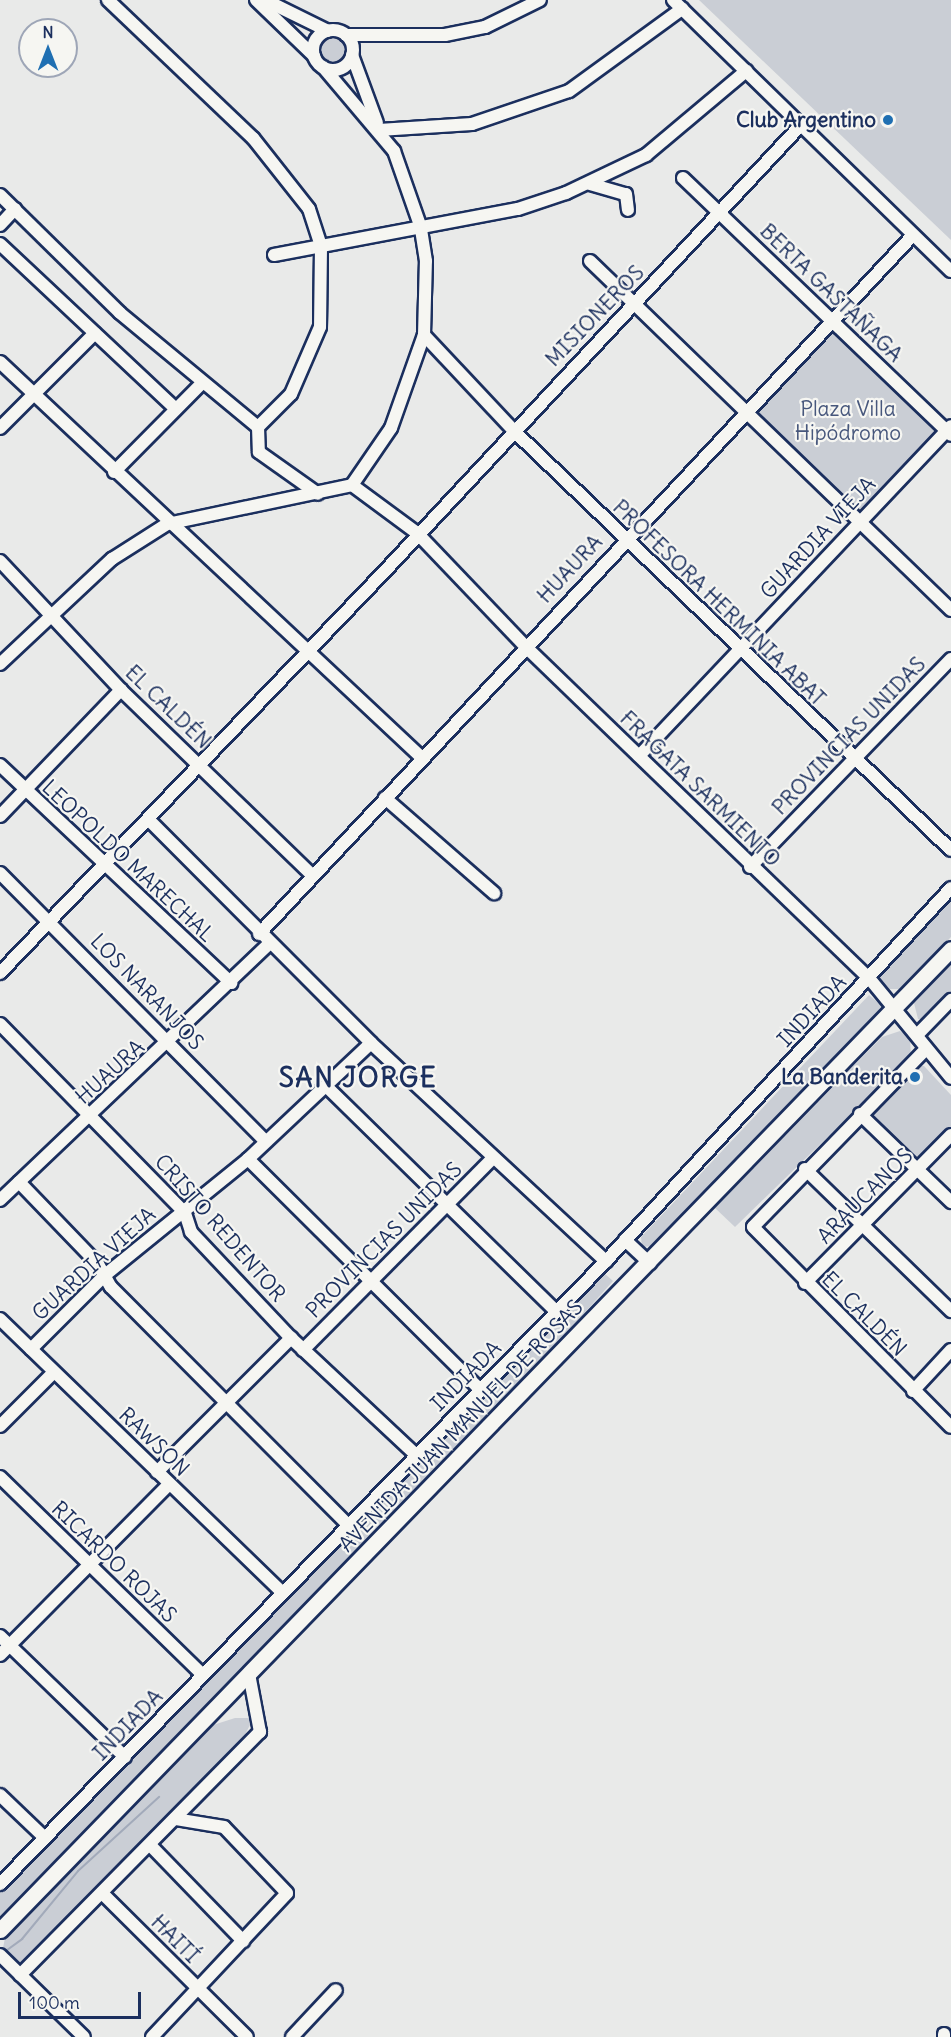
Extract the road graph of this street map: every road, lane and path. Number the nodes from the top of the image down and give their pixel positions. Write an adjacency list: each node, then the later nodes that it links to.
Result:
1 (108, 0): 23 (street)
2 (256, 0): 8 (street)
3 (265, 0): 6 (street)
4 (540, 0): 7 (street)
5 (677, 4): 10 (street); 12 (street)
6 (328, 31): 7 (street); 8 (street)
7 (352, 43): 9 (street); 12 (street)
8 (314, 56): 9 (street)
9 (323, 67): 12 (street)
10 (746, 72): 11 (street); 14 (street)
11 (801, 125): 18 (street, MISIONEROS); 21 (street)
12 (379, 130): 20 (street)
13 (683, 178): 18 (street, BERTA GASTAÑAGA)
14 (590, 184): 17 (street); 20 (street)
15 (0, 195): 16 (street)
16 (15, 209): 19 (street); 32 (street)
17 (628, 210)
18 (721, 213): 27 (street, MISIONEROS); 28 (street, BERTA GASTAÑAGA)
19 (0, 225)
20 (421, 228): 23 (street); 30 (street)
21 (913, 234): 26 (street); 28 (street, HUAURA)
22 (0, 244): 29 (street)
23 (321, 247): 24 (street); 36 (street)
24 (274, 255)
25 (590, 261): 27 (street)
26 (951, 271)
27 (634, 303): 35 (street); 38 (street, MISIONEROS)
28 (834, 324): 35 (street, HUAURA); 39 (street, BERTA GASTAÑAGA)
29 (95, 333): 33 (street); 34 (street)
30 (424, 335): 38 (street, PROFESORA HERMINIA ABAT); 41 (street)
31 (0, 362): 33 (street)
32 (201, 384): 34 (street); 36 (street)
33 (34, 394): 37 (street); 40 (street)
34 (177, 409): 40 (street)
35 (750, 413): 43 (street); 46 (street, HUAURA)
36 (258, 427): 42 (street)
37 (0, 428)
38 (514, 430): 45 (street, MISIONEROS); 46 (street, PROFESORA HERMINIA ABAT)
39 (950, 431): 43 (street, GUARDIA VIEJA)
40 (114, 472): 44 (street)
41 (352, 485): 42 (street); 45 (street, FRAGATA SARMIENTO)
42 (318, 494): 44 (street)
43 (861, 522): 48 (street); 52 (street, GUARDIA VIEJA)
44 (167, 524): 49 (street); 51 (street)
45 (417, 533): 50 (street, FRAGATA SARMIENTO); 51 (street, MISIONEROS)
46 (626, 539): 50 (street, HUAURA); 52 (street, PROFESORA HERMINIA ABAT)
47 (0, 561): 49 (street, EL CALDÉN)
48 (951, 610)
49 (51, 613): 53 (street); 55 (street, EL CALDÉN)
50 (525, 646): 56 (street, FRAGATA SARMIENTO); 57 (street, HUAURA)
51 (309, 648): 57 (street); 60 (street, MISIONEROS)
52 (740, 649): 56 (street, GUARDIA VIEJA); 58 (street, PROFESORA HERMINIA ABAT)
53 (2, 658)
54 (951, 659): 58 (street, PROVINCIAS UNIDAS)
55 (121, 690): 60 (street, EL CALDÉN); 61 (street)
56 (639, 756): 67 (street, FRAGATA SARMIENTO)
57 (422, 758): 62 (street, HUAURA)
58 (854, 760): 65 (street, PROFESORA HERMINIA ABAT); 67 (street, PROVINCIAS UNIDAS)
59 (0, 765): 61 (street, LEOPOLDO MARECHAL)
60 (201, 766): 64 (street); 69 (street, EL CALDÉN)
61 (25, 791): 63 (street); 66 (street, LEOPOLDO MARECHAL)
62 (385, 798): 69 (street, HUAURA); 71 (street)
63 (0, 816)
64 (148, 819): 66 (street); 73 (street)
65 (951, 850)
66 (105, 863): 72 (street); 78 (street, LEOPOLDO MARECHAL)
67 (750, 867): 77 (street, FRAGATA SARMIENTO)
68 (0, 873): 72 (street, LOS NARANJOS)
69 (313, 876): 73 (street, HUAURA)
70 (951, 888): 77 (street, INDIADA)
71 (494, 893)
72 (49, 920): 76 (street); 83 (street, LOS NARANJOS)
73 (259, 934): 74 (street)
74 (269, 944): 78 (street, HUAURA); 84 (street)
75 (951, 949): 80 (main road, AVENIDA JUAN MANUEL DE ROSAS)
76 (0, 973)
77 (869, 978): 80 (street, FRAGATA SARMIENTO); 102 (street, INDIADA)
78 (231, 984): 83 (street, HUAURA)
79 (951, 1000): 82 (street)
80 (897, 1009): 82 (street, FRAGATA SARMIENTO); 104 (main road, AVENIDA JUAN MANUEL DE ROSAS)
81 (0, 1024): 89 (street, CRISTO REDENTOR)
82 (917, 1035): 85 (street, FRAGATA SARMIENTO)
83 (171, 1043): 89 (street, HUAURA); 91 (street, LOS NARANJOS)
84 (371, 1043): 87 (street, GUARDIA VIEJA); 92 (street)
85 (926, 1049): 86 (street, FRAGATA SARMIENTO); 88 (street)
86 (951, 1078)
87 (327, 1087): 91 (street, GUARDIA VIEJA); 99 (street)
88 (860, 1114): 94 (street); 95 (street)
89 (91, 1115): 96 (street, HUAURA); 100 (street, CRISTO REDENTOR)
90 (951, 1135): 95 (street, ARAUCANOS)
91 (264, 1140): 93 (street, GUARDIA VIEJA)
92 (493, 1158): 99 (street, PROVINCIAS UNIDAS); 103 (street)
93 (248, 1159): 100 (street, GUARDIA VIEJA); 106 (street)
94 (805, 1169): 101 (street); 107 (street, EL CALDÉN)
95 (919, 1170): 98 (street); 101 (street, ARAUCANOS)
96 (19, 1182): 97 (street, HUAURA); 105 (street)
97 (0, 1200)
98 (951, 1202)
99 (447, 1204): 106 (street, PROVINCIAS UNIDAS); 108 (street)
100 (185, 1213): 105 (street, GUARDIA VIEJA); 111 (street, CRISTO REDENTOR)
101 (860, 1228): 107 (street, ARAUCANOS); 109 (street)
102 (625, 1240): 103 (street, INDIADA); 104 (street)
103 (606, 1261): 108 (street, INDIADA)
104 (650, 1263): 132 (main road, AVENIDA JUAN MANUEL DE ROSAS)
105 (105, 1275): 112 (street, GUARDIA VIEJA); 118 (street)
106 (371, 1281): 113 (street, PROVINCIAS UNIDAS); 116 (street)
107 (805, 1283): 117 (street, EL CALDÉN)
108 (556, 1311): 116 (street, INDIADA)
109 (951, 1311)
110 (0, 1319): 112 (street, RAWSON)
111 (291, 1338): 113 (street, CRISTO REDENTOR); 118 (street, PROVINCIAS UNIDAS)
112 (31, 1349): 115 (street, RAWSON)
113 (303, 1350): 121 (street, CRISTO REDENTOR)
114 (951, 1350): 117 (street)
115 (54, 1372): 119 (street); 122 (street, RAWSON)
116 (480, 1389): 121 (street, INDIADA)
117 (913, 1391): 120 (street, EL CALDÉN)
118 (226, 1403): 122 (street, PROVINCIAS UNIDAS); 125 (street)
119 (0, 1426)
120 (951, 1427)
121 (415, 1454): 125 (street, INDIADA)
122 (157, 1472): 124 (street, RAWSON)
123 (0, 1477): 126 (street, RICARDO ROJAS)
124 (169, 1484): 126 (street); 127 (street, RAWSON)
125 (346, 1523): 127 (street, INDIADA)
126 (88, 1565): 129 (street); 131 (street, RICARDO ROJAS)
127 (282, 1592): 131 (street, INDIADA)
128 (0, 1636): 129 (street)
129 (10, 1646): 130 (street); 133 (street)
130 (0, 1656)
131 (202, 1674): 133 (street, INDIADA)
132 (249, 1674): 135 (street); 140 (main road, AVENIDA JUAN MANUEL DE ROSAS)
133 (125, 1757): 136 (street, INDIADA)
134 (0, 1795): 136 (street)
135 (175, 1820): 137 (street); 141 (street)
136 (45, 1838): 138 (street, INDIADA)
137 (150, 1845): 139 (street); 141 (street)
138 (0, 1884)
139 (102, 1893): 143 (street); 145 (street, HAITÍ)
140 (0, 1930)
141 (243, 1941): 145 (street)
142 (3, 1964): 143 (street)
143 (20, 1975): 146 (street)
144 (336, 1990): 149 (street)
145 (199, 1991): 147 (street); 148 (street, HAITÍ)
146 (84, 2037)
147 (152, 2037)
148 (246, 2037)
149 (292, 2037)

